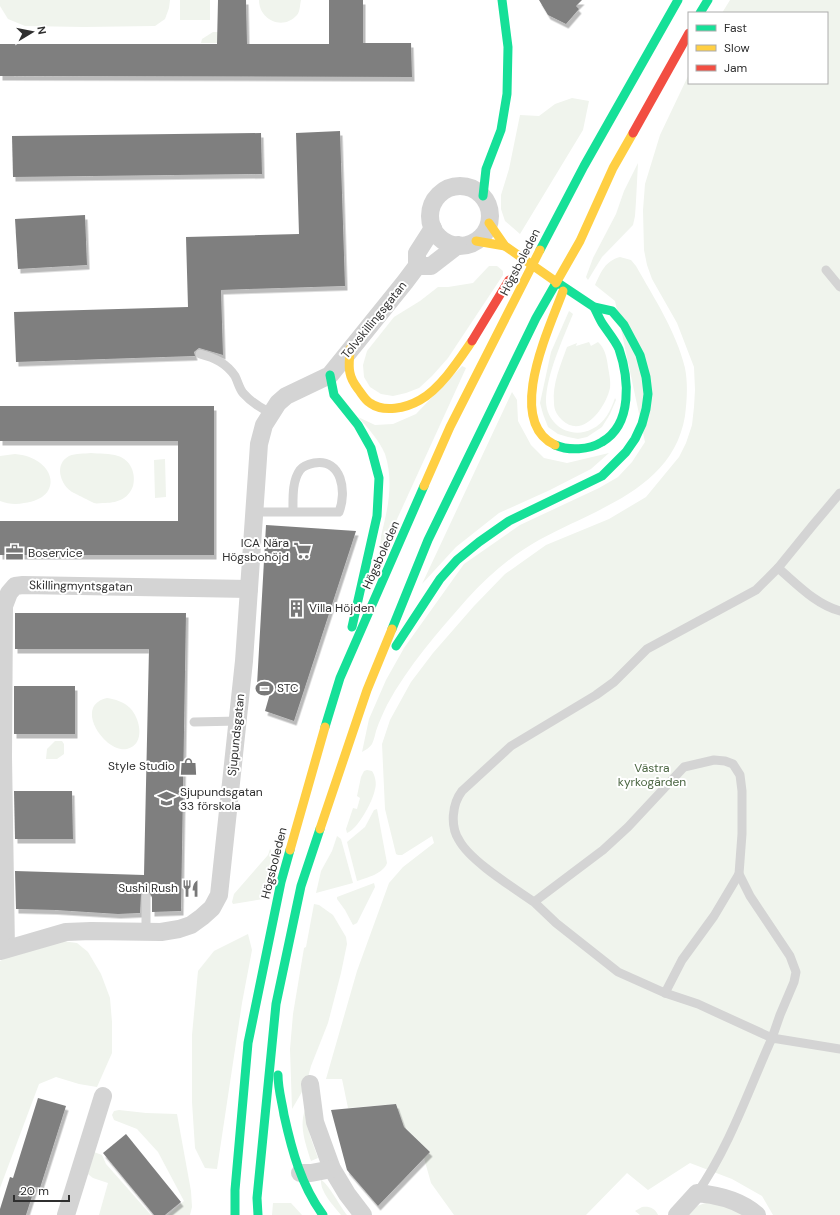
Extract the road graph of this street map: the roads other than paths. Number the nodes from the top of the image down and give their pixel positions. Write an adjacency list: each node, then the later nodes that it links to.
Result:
1 (502, 0): 6 (main road)
2 (678, 0): 15 (main road, Högsboleden)
3 (708, 0): 4 (main road)
4 (701, 12)
5 (688, 35): 11 (main road)
6 (487, 167): 7 (main road); 7 (main road)
7 (475, 191): 8 (street); 9 (street)
8 (489, 223): 10 (street); 13 (main road)
9 (433, 228): 12 (street); 14 (street, Tolvskillingsgatan)
10 (476, 241): 12 (street); 13 (main road)
11 (580, 241): 18 (main road); 30 (main road)
12 (458, 245): 14 (street)
13 (505, 246): 18 (main road)
14 (417, 266): 19 (street, Tolvskillingsgatan)
15 (529, 270): 19 (main road); 29 (main road, Högsboleden)
16 (826, 270): 17 (lane)
17 (840, 287)
18 (594, 307): 30 (main road)
19 (350, 350): 21 (street, Tolvskillingsgatan)
20 (200, 354): 22 (lane)
21 (330, 375): 22 (street, Sjupundsgatan); 29 (main road)
22 (271, 413): 24 (street, Sjupundsgatan)
23 (840, 493): 26 (lane)
24 (254, 512): 25 (lane); 27 (street, Sjupundsgatan)
25 (293, 512): 25 (lane)
26 (778, 568): 28 (lane); 35 (lane)
27 (249, 589): 31 (street, Sjupundsgatan); 37 (street, Skillingmyntsgatan)
28 (840, 611)
29 (340, 678): 46 (main road, Högsboleden)
30 (367, 690): 39 (main road)
31 (238, 721): 32 (lane); 36 (street, Sjupundsgatan)
32 (194, 722)
33 (739, 874): 35 (lane); 38 (lane); 40 (lane)
34 (146, 897): 36 (lane)
35 (534, 902): 38 (lane)
36 (146, 932): 37 (street, Sjupundsgatan)
37 (3, 950)
38 (665, 993): 40 (lane)
39 (276, 1004): 45 (main road); 51 (main road)
40 (772, 1038): 41 (lane); 47 (lane)
41 (840, 1048)
42 (310, 1084): 44 (street)
43 (103, 1096): 48 (street)
44 (332, 1169): 45 (street); 53 (street)
45 (300, 1173): 52 (main road)
46 (234, 1190): 49 (main road); 50 (main road, Högsboleden)
47 (697, 1193): 54 (street); 55 (street)
48 (66, 1215)
49 (230, 1215)
50 (235, 1215)
51 (258, 1215)
52 (322, 1215)
53 (363, 1215)
54 (677, 1215)
55 (757, 1215)

